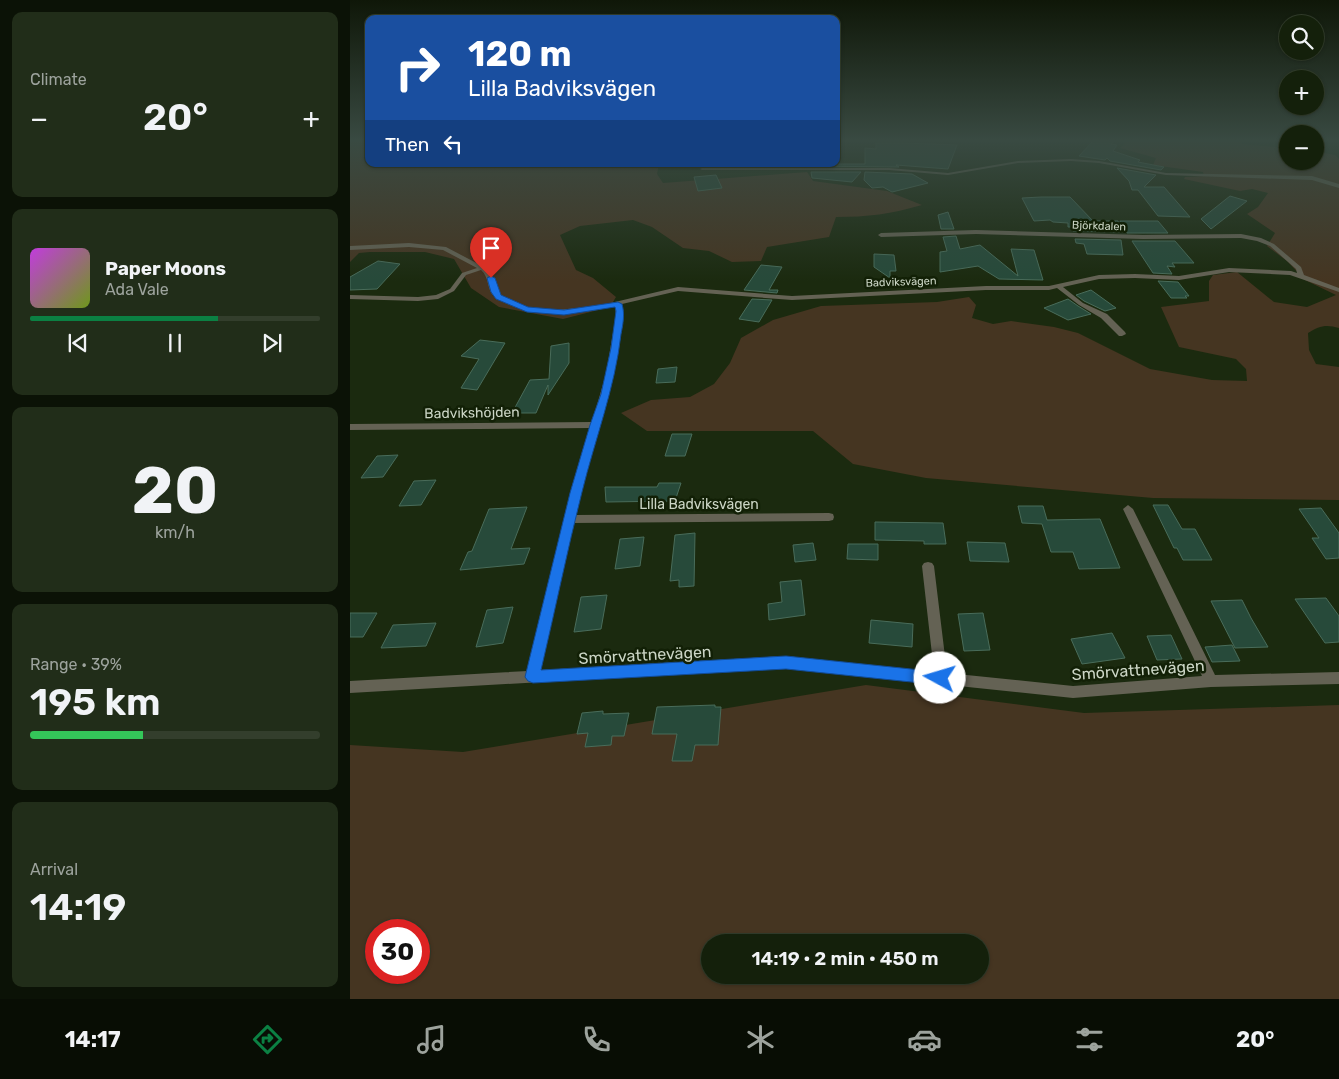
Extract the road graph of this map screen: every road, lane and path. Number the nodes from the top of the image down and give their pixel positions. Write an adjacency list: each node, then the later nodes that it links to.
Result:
1 (881, 235): 4 (street, Björkdalen)
2 (350, 248): 3 (street, Badviksvägen)
3 (482, 268): 7 (street); 8 (street, Badviksvägen)
4 (1301, 275): 5 (street, Badviksvägen); 6 (street, Badviksvägen)
5 (1058, 286): 8 (street, Badviksvägen); 9 (street)
6 (1339, 290)
7 (350, 298)
8 (618, 304): 10 (street)
9 (1122, 334)
10 (595, 425): 11 (street, Badvikshöjden); 14 (street)
11 (350, 428)
12 (1128, 509): 19 (street)
13 (829, 517): 14 (street, Lilla Badviksvägen)
14 (570, 519): 16 (street)
15 (928, 566): 17 (street)
16 (533, 677): 17 (street, Smörvattnevägen); 20 (street, Smörvattnevägen)
17 (940, 678): 19 (street, Smörvattnevägen)
18 (1339, 678): 19 (street, Smörvattnevägen)
19 (1211, 681)
20 (350, 687)

